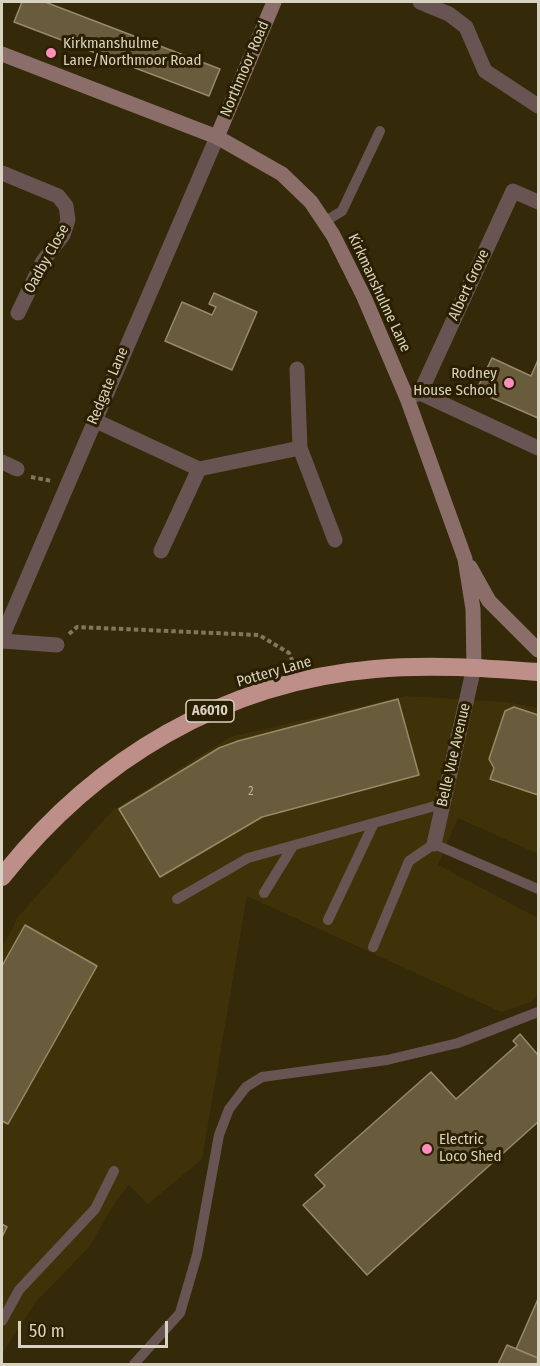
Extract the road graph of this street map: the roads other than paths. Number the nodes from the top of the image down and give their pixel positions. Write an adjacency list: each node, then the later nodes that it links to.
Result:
1 (274, 2): 6 (street, Northmoor Road)
2 (420, 2): 4 (street)
3 (2, 54): 6 (street, Kirkmanshulme Lane)
4 (538, 106)
5 (380, 131): 9 (lane)
6 (217, 137): 9 (street, Kirkmanshulme Lane); 13 (street, Redgate Lane)
7 (2, 173): 10 (street, Oadby Close)
8 (538, 202): 12 (street, Albert Grove)
9 (324, 222): 12 (street, Kirkmanshulme Lane)
10 (18, 313)
11 (297, 369): 14 (street)
12 (413, 395): 15 (street); 21 (street, Kirkmanshulme Lane)
13 (94, 420): 18 (street); 22 (street, Redgate Lane)
14 (300, 448): 18 (street); 19 (street)
15 (538, 448)
16 (2, 462): 17 (street)
17 (17, 469)
18 (199, 469): 20 (street)
19 (335, 540)
20 (161, 551)
21 (465, 559): 24 (street, Kirkmanshulme Lane); 25 (street, Kirkmanshulme Lane)
22 (2, 639): 23 (street)
23 (57, 645)
24 (538, 650)
25 (474, 667): 26 (highway, A6010); 27 (street, Belle Vue Avenue); 31 (highway, Pottery Lane / A6010)
26 (538, 672)
27 (442, 804): 28 (lane); 29 (street, Belle Vue Avenue)
28 (374, 823): 30 (lane); 35 (lane)
29 (434, 844): 32 (lane); 36 (lane)
30 (293, 846): 33 (lane); 34 (lane)
31 (2, 877)
32 (538, 889)
33 (264, 893)
34 (177, 899)
35 (328, 920)
36 (373, 947)
37 (538, 1012): 40 (lane)
38 (114, 1171): 39 (lane)
39 (2, 1321)
40 (134, 1365)

